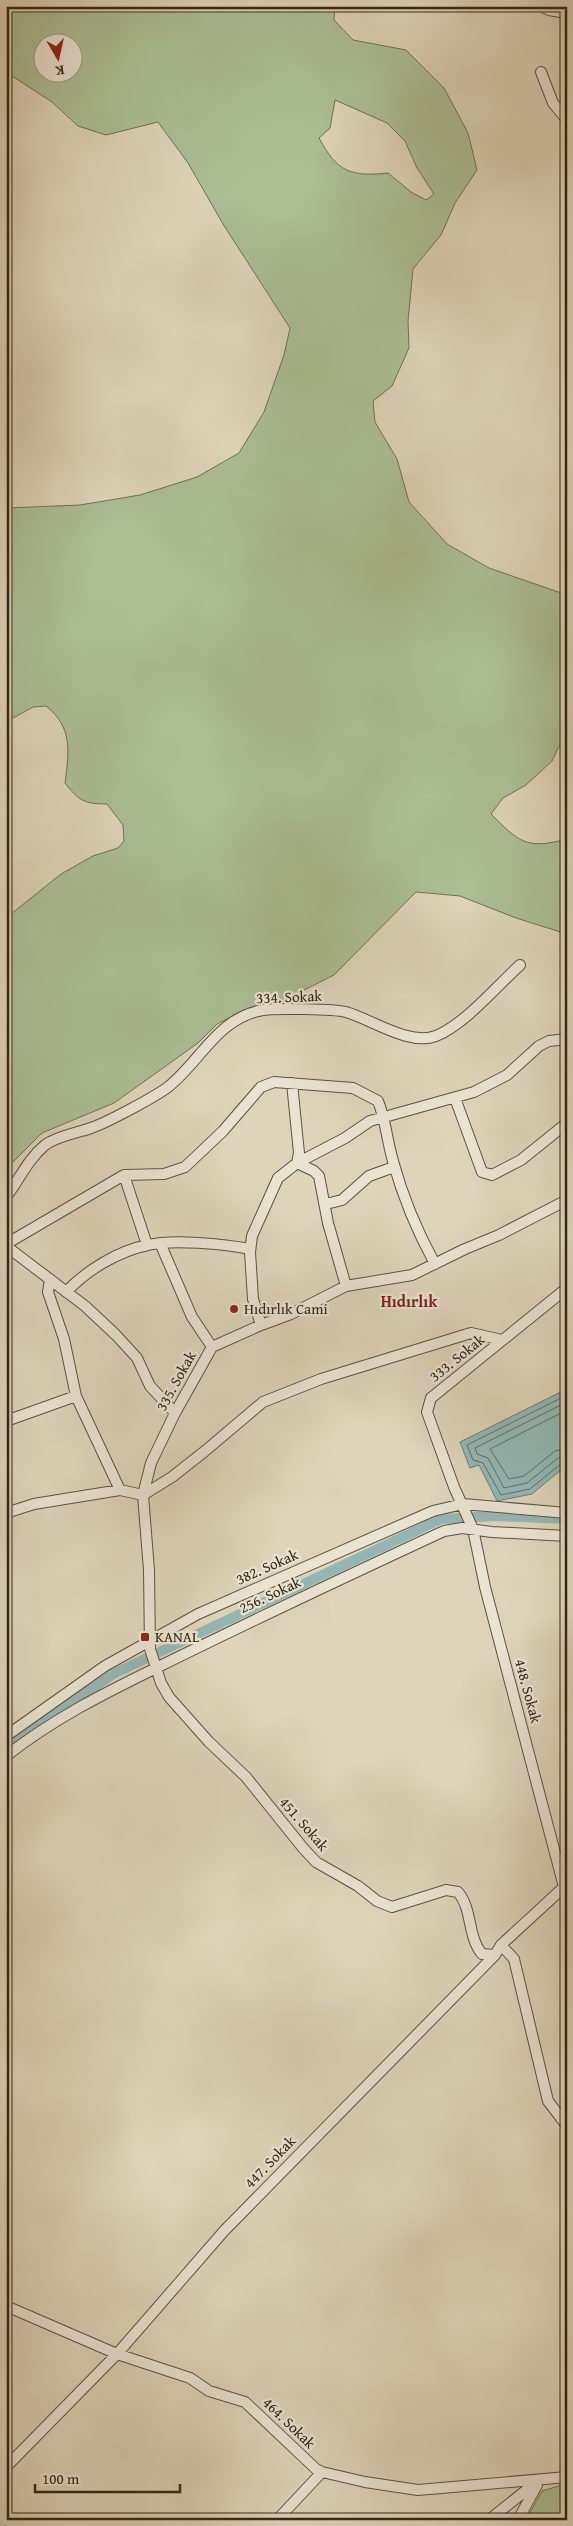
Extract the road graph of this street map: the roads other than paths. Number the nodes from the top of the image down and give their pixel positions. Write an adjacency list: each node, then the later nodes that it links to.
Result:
1 (541, 6): 2 (street)
2 (567, 13)
3 (541, 72): 4 (street)
4 (567, 120)
5 (520, 965): 14 (street, 334. Sokak)
6 (567, 1038): 8 (street)
7 (292, 1083): 9 (street); 11 (street); 13 (street)
8 (455, 1098): 9 (street); 10 (street)
9 (385, 1117): 11 (street); 12 (street)
10 (567, 1123)
11 (297, 1163): 16 (street); 20 (street)
12 (394, 1167): 16 (street); 21 (street)
13 (124, 1175): 18 (street); 19 (street)
14 (6, 1197)
15 (567, 1200): 21 (street, 335. Sokak)
16 (326, 1204): 23 (street)
17 (160, 1244): 19 (street); 20 (street); 28 (street)
18 (6, 1245): 22 (street)
19 (146, 1245): 25 (street)
20 (250, 1249): 26 (street)
21 (435, 1264): 23 (street, 335. Sokak)
22 (50, 1279): 25 (street); 29 (street)
23 (346, 1286): 26 (street, 335. Sokak)
24 (567, 1288): 27 (street, 333. Sokak)
25 (66, 1292): 30 (street)
26 (261, 1325): 28 (street, 335. Sokak)
27 (502, 1340): 33 (street); 34 (street, 333. Sokak)
28 (212, 1347): 30 (street, 335. Sokak)
29 (76, 1396): 31 (street); 32 (street)
30 (175, 1413): 33 (street, 335. Sokak)
31 (6, 1421)
32 (120, 1490): 33 (street); 35 (street)
33 (143, 1495): 39 (street, 335. Sokak)
34 (464, 1507): 36 (street, 382. Sokak); 37 (street, 448. Sokak); 39 (street, 382. Sokak)
35 (6, 1513)
36 (567, 1513)
37 (473, 1528): 38 (street, 256. Sokak); 40 (street, 256. Sokak); 43 (street, 448. Sokak)
38 (567, 1536)
39 (150, 1645): 40 (street, 451. Sokak); 41 (street, 382. Sokak)
40 (154, 1665): 42 (street, 256. Sokak); 45 (street, 451. Sokak)
41 (6, 1736)
42 (6, 1756)
43 (565, 1886): 44 (street, 447. Sokak)
44 (501, 1946): 45 (street, 447. Sokak); 46 (street)
45 (495, 1955): 48 (street, 447. Sokak)
46 (567, 2126)
47 (6, 2306): 48 (street, 464. Sokak)
48 (117, 2354): 49 (street, 447. Sokak); 50 (street, 464. Sokak)
49 (6, 2467)
50 (322, 2472): 52 (street, 464. Sokak); 53 (street)
51 (567, 2477): 52 (street, 464. Sokak)
52 (539, 2480): 54 (street); 55 (street)
53 (277, 2520)
54 (489, 2520)
55 (518, 2520)

